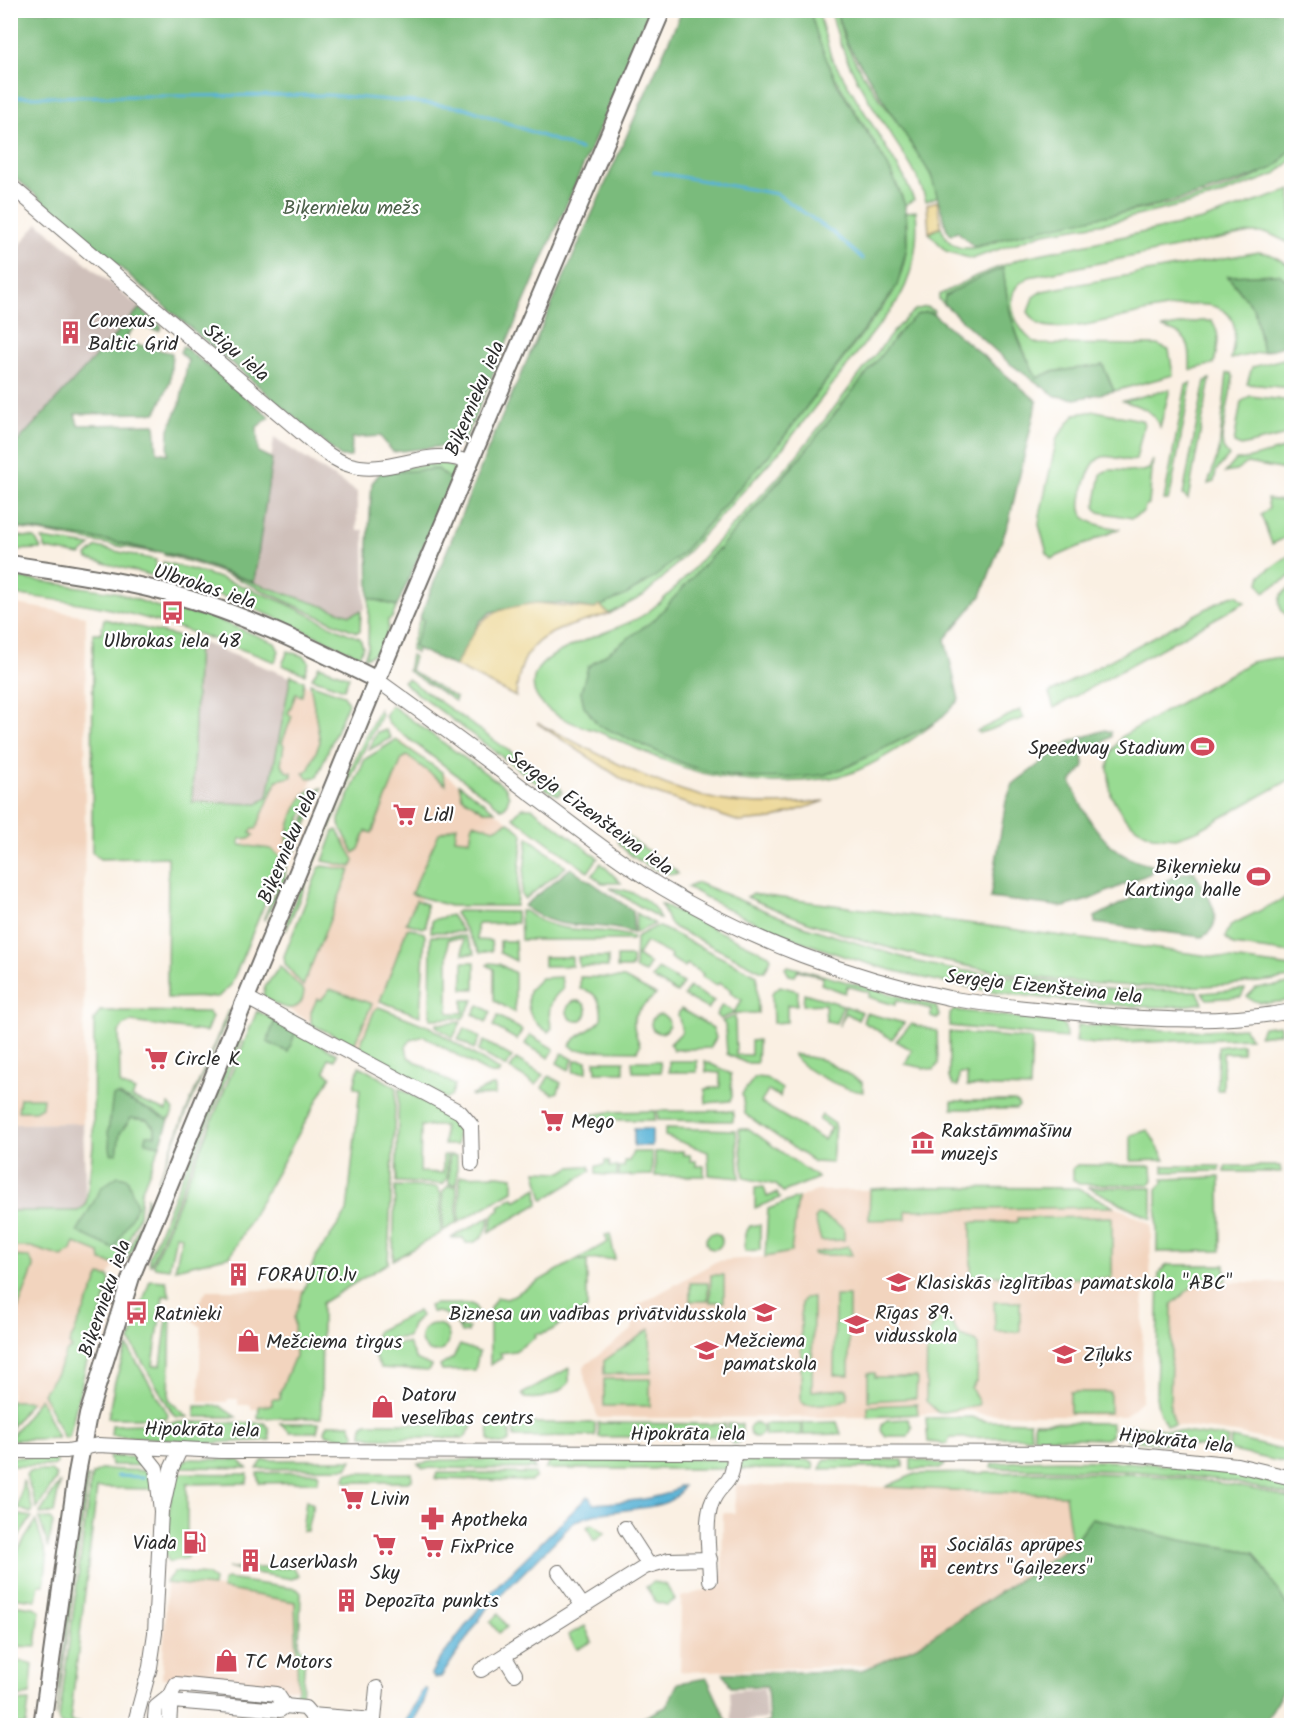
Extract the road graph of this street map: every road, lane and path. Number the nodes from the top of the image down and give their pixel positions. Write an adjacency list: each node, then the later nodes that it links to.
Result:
1 (662, 10): 3 (main road, Biķernieku iela)
2 (10, 185): 3 (street, Stigu iela)
3 (469, 463): 5 (main road, Biķernieku iela)
4 (10, 564): 5 (main road, Ulbrokas iela)
5 (377, 680): 6 (main road, Biķernieku iela); 7 (street, Sergeja Eizenšteina iela)
6 (245, 997): 8 (street); 9 (main road, Biķernieku iela)
7 (1292, 1011)
8 (472, 1164)
9 (83, 1447): 10 (street, Hipokrāta iela); 12 (street, Hipokrāta iela); 27 (main road, Biķernieku iela)
10 (140, 1448): 11 (street, Hipokrāta iela); 15 (street)
11 (180, 1450): 13 (street, Hipokrāta iela); 15 (street)
12 (10, 1451)
13 (734, 1452): 14 (street, Hipokrāta iela); 17 (street)
14 (1292, 1478)
15 (160, 1510): 28 (street)
16 (625, 1528): 18 (street)
17 (710, 1559): 18 (street); 20 (street)
18 (649, 1565): 21 (street)
19 (559, 1572): 21 (street)
20 (710, 1580)
21 (583, 1606): 22 (street)
22 (504, 1656): 23 (street); 24 (street)
23 (481, 1670)
24 (515, 1674)
25 (377, 1688): 26 (street)
26 (171, 1698): 29 (street); 30 (street)
27 (42, 1725)
28 (134, 1725)
29 (158, 1725)
30 (169, 1725)

